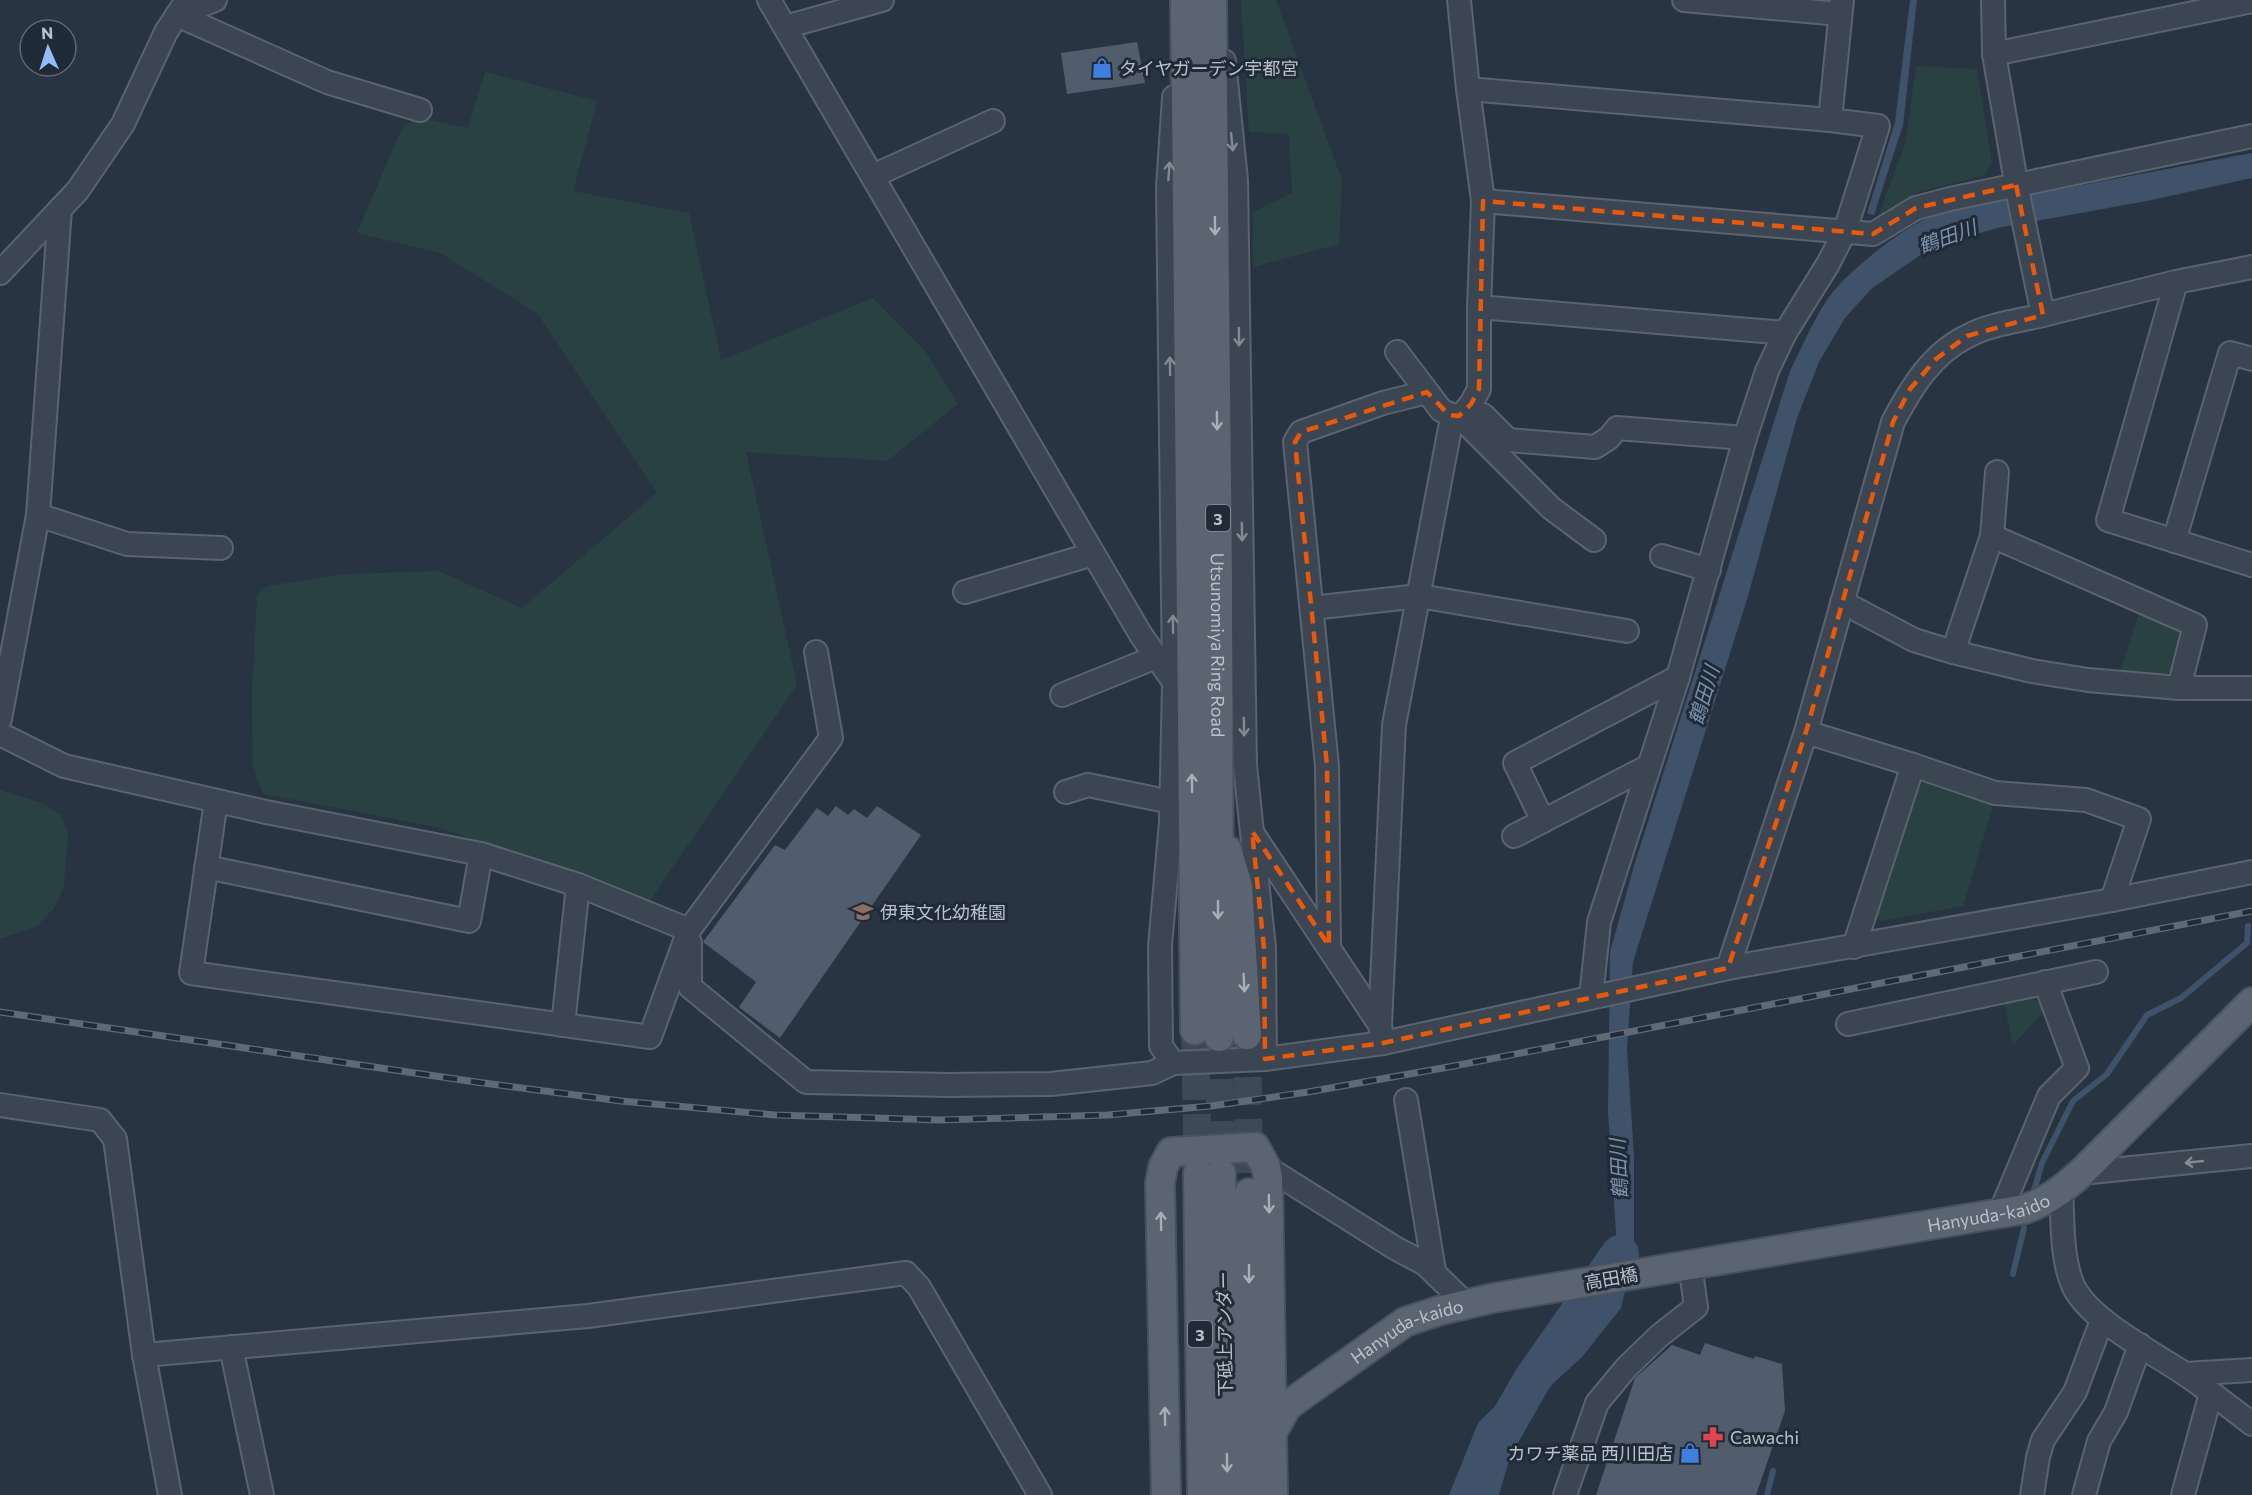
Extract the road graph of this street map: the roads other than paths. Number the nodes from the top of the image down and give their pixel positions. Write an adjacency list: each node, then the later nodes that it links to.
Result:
1 (215, 0): 11 (street)
2 (769, 0): 13 (street)
3 (882, 0): 13 (street)
4 (1183, 0): 55 (street, one-way to 4); 68 (main road, Utsunomiya Ring Road / 3, one-way to 4)
5 (1212, 0): 68 (main road, Utsunomiya Ring Road / 3, one-way to 68)
6 (1218, 0): 69 (street, one-way to 69)
7 (1459, 0): 15 (street)
8 (1684, 0): 12 (street)
9 (1993, 0): 14 (street)
10 (2252, 1): 14 (street)
11 (180, 5): 16 (street); 23 (street)
12 (1841, 7): 17 (street)
13 (785, 27): 20 (street)
14 (1994, 54): 21 (street)
15 (1468, 89): 17 (street); 22 (street)
16 (420, 110)
17 (1830, 120): 24 (street)
18 (993, 121): 20 (street)
19 (2252, 136): 21 (street)
20 (873, 176): 42 (street)
21 (2017, 189): 24 (street); 29 (street)
22 (1483, 201): 24 (street); 28 (street)
23 (60, 209): 26 (street); 37 (street)
24 (1845, 231): 30 (street)
25 (2252, 267): 27 (street)
26 (0, 273)
27 (2176, 282): 29 (street); 40 (street)
28 (1479, 307): 30 (street); 34 (street)
29 (2043, 315): 48 (street)
30 (1785, 333): 35 (street)
31 (1397, 352): 33 (street)
32 (2252, 359): 40 (street)
33 (1427, 392): 34 (street); 49 (street)
34 (1459, 416): 35 (street); 39 (street); 47 (street)
35 (1745, 438): 45 (street)
36 (1997, 472): 38 (street)
37 (38, 514): 41 (street); 59 (street)
38 (1992, 536): 52 (street); 56 (street)
39 (1594, 540)
40 (2174, 541): 44 (street)
41 (221, 548)
42 (1093, 554): 46 (street); 53 (street)
43 (1662, 556): 45 (street)
44 (2252, 565)
45 (1709, 570): 54 (street)
46 (965, 592)
47 (1419, 596): 49 (street); 50 (street); 86 (street)
48 (1842, 602): 52 (street); 60 (street)
49 (1312, 608): 77 (street)
50 (1627, 631)
51 (816, 652): 76 (street)
52 (1953, 652): 56 (street)
53 (1156, 657): 55 (street); 58 (street)
54 (1678, 676): 63 (street); 67 (street)
55 (1174, 682): 66 (street)
56 (2180, 688): 57 (street)
57 (2252, 688)
58 (1062, 695)
59 (0, 719)
60 (1806, 732): 62 (street); 79 (street)
61 (0, 734): 65 (street)
62 (1913, 765): 75 (street); 78 (street)
63 (1647, 767): 67 (street); 82 (street)
64 (1066, 792): 66 (street)
65 (216, 801): 71 (street); 72 (street)
66 (1171, 802): 88 (street)
67 (1543, 821): 70 (street)
68 (1205, 824): 87 (main road, 3, one-way to 87); 88 (main road, Utsunomiya Ring Road / 3); 88 (main road, 3)
69 (1252, 831): 77 (street); 89 (street)
70 (1514, 836)
71 (481, 854): 72 (street); 74 (street)
72 (206, 867): 85 (street)
73 (2252, 872): 75 (street)
74 (578, 885): 76 (street); 85 (street)
75 (2112, 900): 78 (street)
76 (689, 930): 85 (street); 88 (street)
77 (1329, 946): 86 (street)
78 (1854, 947): 79 (street)
79 (1728, 968): 82 (street)
80 (2096, 972): 81 (street)
81 (2045, 982): 84 (street); 95 (street)
82 (1597, 996): 86 (street)
83 (2252, 1002): 94 (main road, Hanyuda-kaido)
84 (1848, 1024)
85 (563, 1025)
86 (1382, 1034): 89 (street)
87 (1247, 1035)
88 (1191, 1042): 89 (street)
89 (1264, 1059)
90 (1406, 1100): 97 (street)
91 (0, 1105): 104 (street)
92 (2252, 1156): 94 (street, one-way to 94)
93 (1223, 1172): 97 (street); 109 (main road, one-way to 109); 113 (main road, one-way to 93); 114 (main road, 3); 115 (main road, 下砥上アンダー / 3); 116 (main road, 下砥上アンダー / 3, one-way to 116); 117 (main road, one-way to 117)
94 (2071, 1182): 95 (main road, Hanyuda-kaido); 101 (street)
95 (2000, 1213): 96 (main road, Hanyuda-kaido)
96 (1689, 1264): 98 (main road, Hanyuda-kaido); 119 (street)
97 (1434, 1271): 100 (street)
98 (1648, 1271): 99 (main road, 高田橋)
99 (1575, 1284): 100 (main road, Hanyuda-kaido)
100 (1466, 1304): 109 (main road, Hanyuda-kaido)
101 (2102, 1320): 102 (street); 120 (street)
102 (2140, 1345): 106 (street); 121 (street)
103 (231, 1347): 104 (street); 111 (street); 112 (street)
104 (144, 1355): 110 (street)
105 (2252, 1370): 106 (street)
106 (2185, 1374): 107 (street)
107 (2211, 1393): 108 (street); 122 (street)
108 (2252, 1424)
109 (1271, 1436): 118 (main road)
110 (170, 1495)
111 (262, 1495)
112 (1040, 1495)
113 (1166, 1495)
114 (1185, 1495)
115 (1202, 1495)
116 (1228, 1495)
117 (1251, 1495)
118 (1272, 1495)
119 (1565, 1495)
120 (2032, 1495)
121 (2084, 1495)
122 (2183, 1495)

